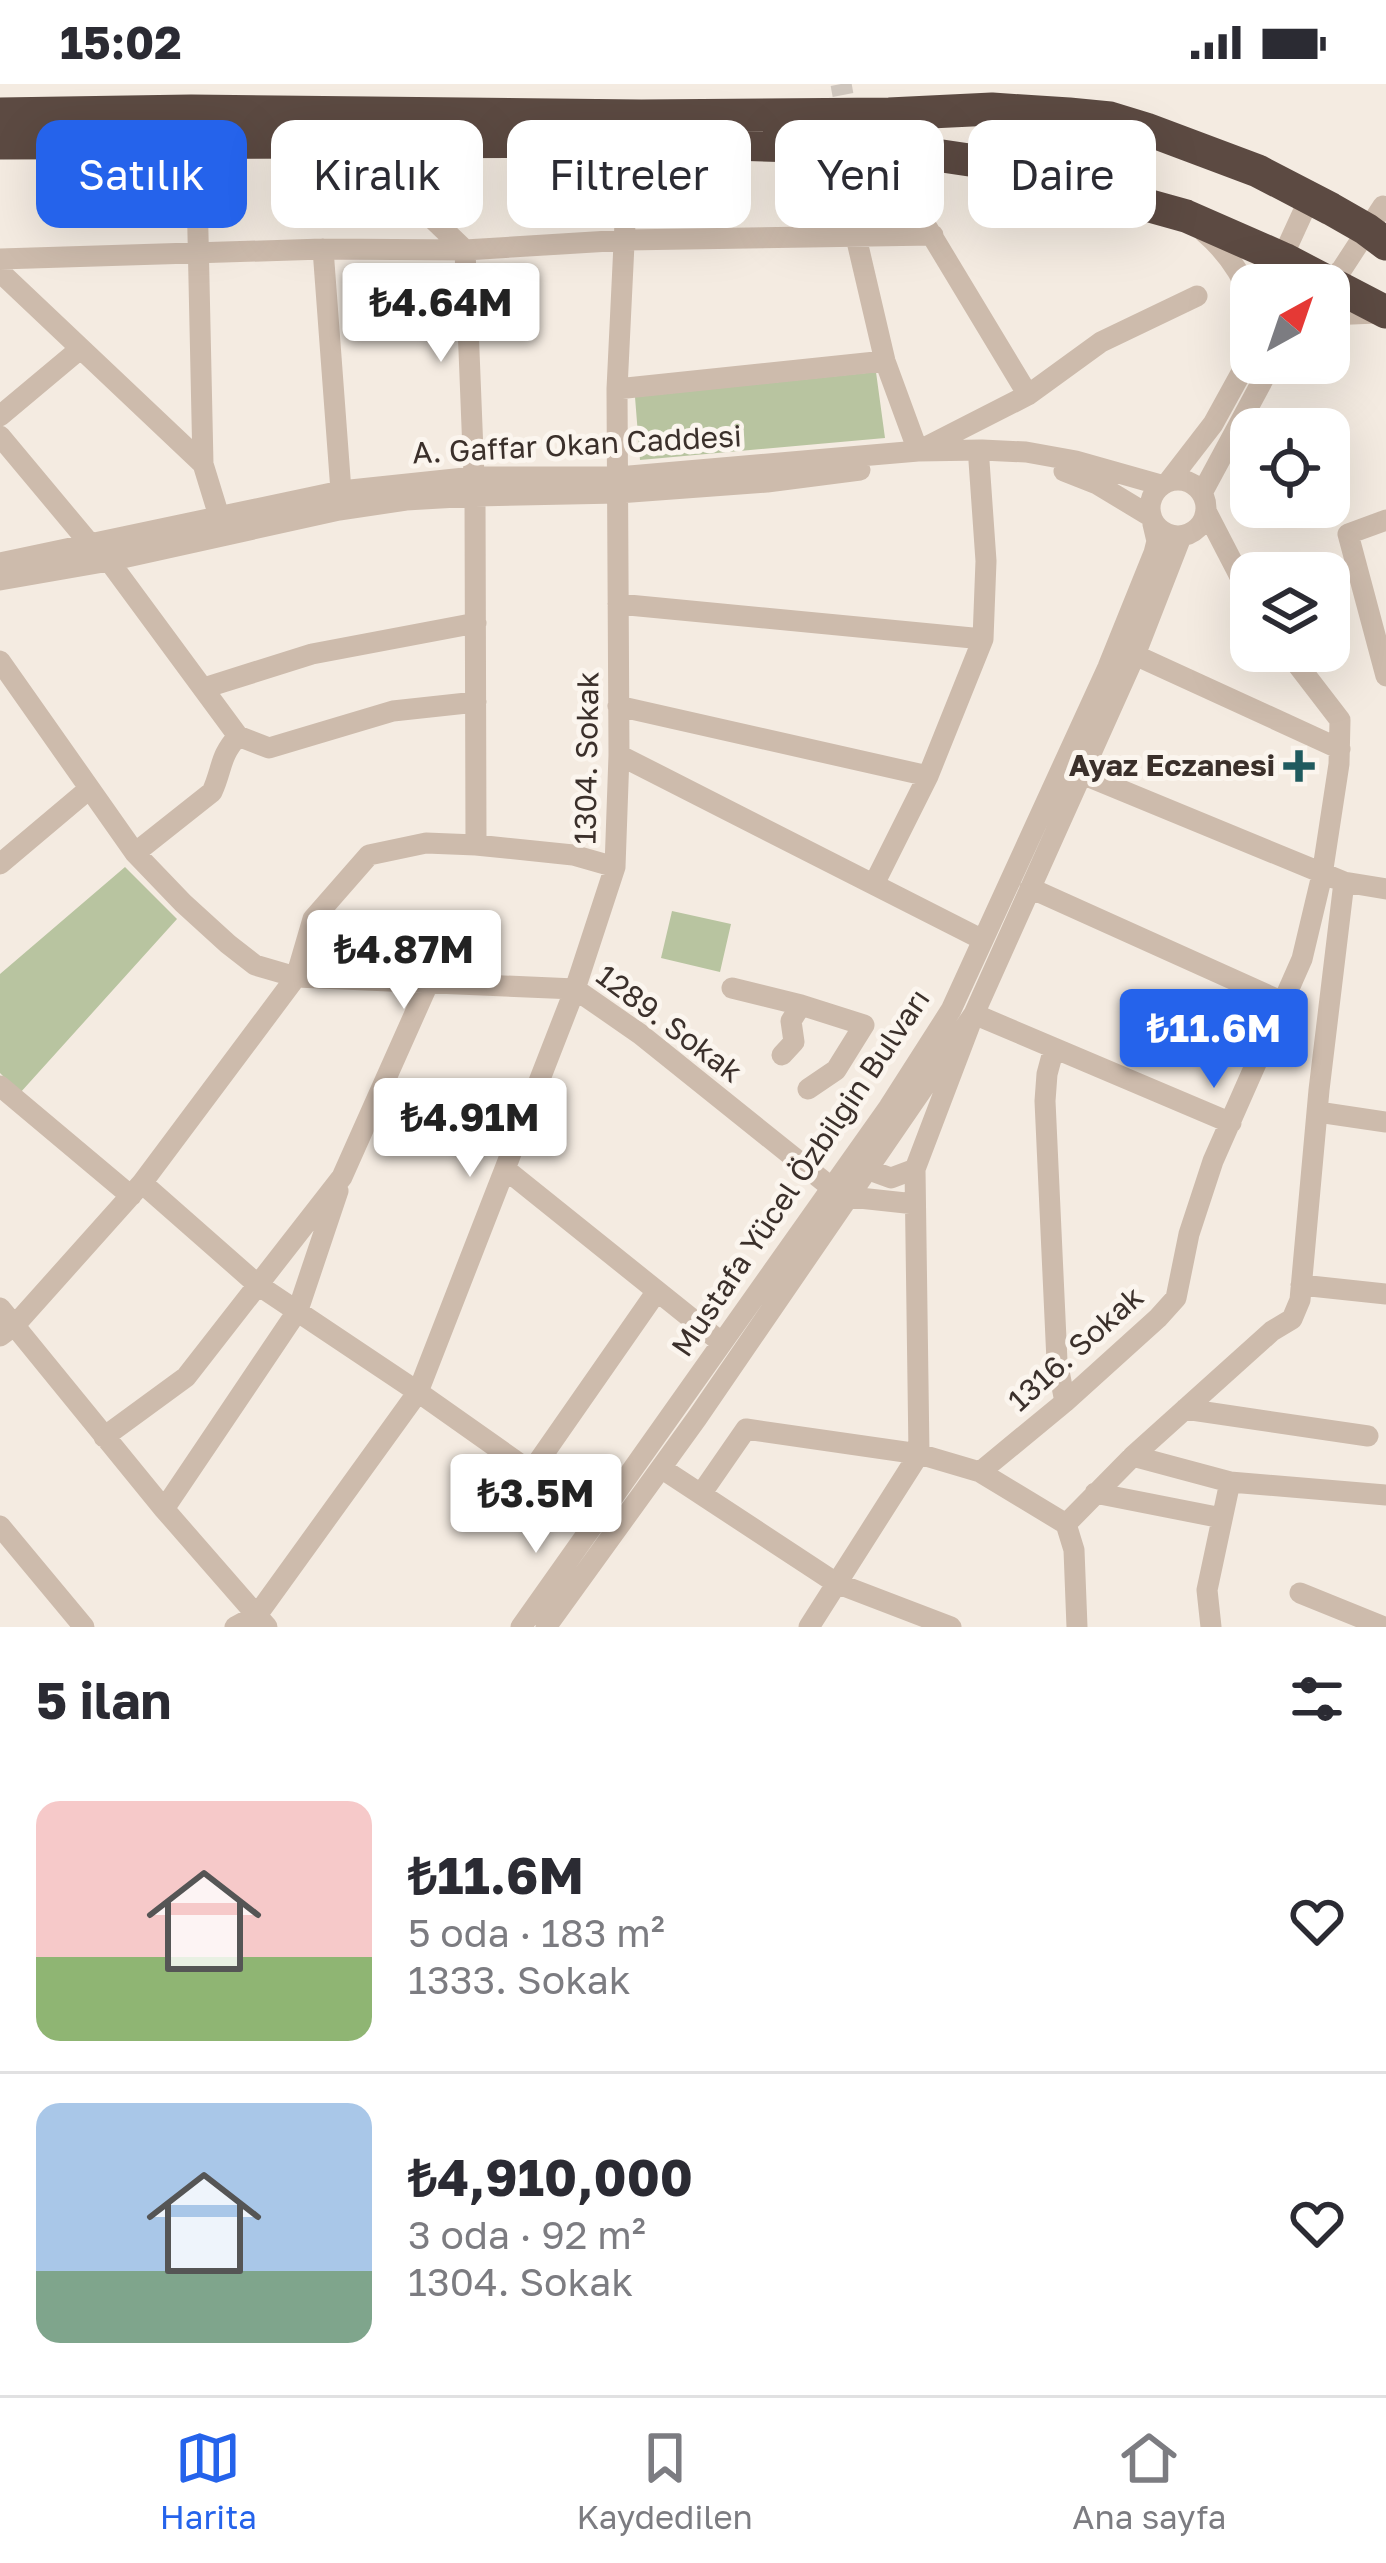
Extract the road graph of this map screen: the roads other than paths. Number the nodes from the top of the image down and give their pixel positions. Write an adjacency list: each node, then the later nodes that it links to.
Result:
1 (0, 114): 7 (highway)
2 (0, 143): 3 (highway)
3 (36, 143)
4 (247, 143): 5 (highway)
5 (775, 145)
6 (944, 156): 8 (highway)
7 (1310, 196): 9 (highway); 23 (street)
8 (1186, 216): 21 (street); 22 (highway)
9 (1379, 227): 24 (street)
10 (199, 228): 19 (street)
11 (443, 228): 18 (street)
12 (626, 228): 16 (street, 1304. Sokak)
13 (929, 228): 14 (street)
14 (933, 235): 15 (street); 34 (street)
15 (856, 237): 16 (street); 30 (street)
16 (626, 240): 18 (street); 33 (street, 1304. Sokak)
17 (322, 249): 18 (street); 19 (street); 43 (street)
18 (466, 250): 42 (street)
19 (200, 253): 20 (street); 39 (street)
20 (0, 259)
21 (1233, 264)
22 (1268, 264)
23 (1285, 264)
24 (1346, 264)
25 (0, 272): 29 (street)
26 (1197, 296): 34 (street)
27 (1350, 301): 28 (highway)
28 (1386, 313)
29 (80, 350): 35 (street); 39 (street)
30 (885, 361): 33 (street); 37 (street)
31 (1235, 384): 40 (street)
32 (1261, 384): 44 (street)
33 (617, 389): 41 (street, 1304. Sokak)
34 (1028, 395): 37 (street)
35 (0, 416)
36 (0, 436): 49 (street)
37 (918, 452): 40 (street, A. Gaffar Okan Caddesi); 41 (street, A. Gaffar Okan Caddesi)
38 (979, 461): 41 (street, A. Gaffar Okan Caddesi); 46 (street, A. Gaffar Okan Caddesi); 56 (street)
39 (203, 464): 45 (street)
40 (1165, 483): 44 (street); 46 (street)
41 (618, 485): 42 (street, A. Gaffar Okan Caddesi); 54 (street, 1304. Sokak)
42 (474, 486): 43 (street, A. Gaffar Okan Caddesi); 49 (street, A. Gaffar Okan Caddesi); 55 (street)
43 (341, 491): 45 (street, A. Gaffar Okan Caddesi)
44 (1204, 502): 48 (street); 50 (street)
45 (219, 516): 49 (street, A. Gaffar Okan Caddesi)
46 (1152, 520): 48 (street); 78 (street, Mustafa Yücel Özbilgin Bulvarı)
47 (1386, 520): 60 (street)
48 (1187, 535): 52 (street); 57 (street, Mustafa Yücel Özbilgin Bulvarı)
49 (100, 553): 51 (street, A. Gaffar Okan Caddesi); 53 (street, A. Gaffar Okan Caddesi); 61 (street)
50 (1230, 557)
51 (0, 563)
52 (1230, 579)
53 (0, 580)
54 (618, 604): 56 (street); 63 (street, 1304. Sokak)
55 (476, 623): 61 (street); 62 (street)
56 (983, 639): 68 (street)
57 (1135, 655): 65 (street); 67 (street, Mustafa Yücel Özbilgin Bulvarı)
58 (0, 662): 69 (street, 1289. Sokak)
59 (1302, 672): 65 (street, 1316. Sokak)
60 (1386, 676)
61 (204, 688): 64 (street)
62 (476, 702): 64 (street); 70 (street)
63 (618, 706): 66 (street, 1304. Sokak); 68 (street)
64 (238, 736): 71 (street)
65 (1340, 749): 74 (street, 1316. Sokak)
66 (619, 755): 73 (street, 1304. Sokak); 75 (street)
67 (1082, 774): 74 (street); 76 (street, Mustafa Yücel Özbilgin Bulvarı)
68 (928, 776): 75 (street)
69 (89, 789): 71 (street, 1289. Sokak); 72 (street)
70 (476, 845): 73 (street); 79 (street)
71 (135, 854): 79 (street, 1289. Sokak)
72 (0, 864)
73 (615, 867): 82 (street, 1304. Sokak)
74 (1333, 878): 77 (street); 83 (street, 1316. Sokak); 90 (street)
75 (874, 884): 78 (street)
76 (1030, 888): 83 (street); 85 (street, Mustafa Yücel Özbilgin Bulvarı)
77 (1386, 890)
78 (983, 940): 98 (street, Mustafa Yücel Özbilgin Bulvarı)
79 (296, 977): 80 (street, 1289. Sokak); 97 (street)
80 (428, 984): 82 (street, 1289. Sokak); 96 (street)
81 (732, 988): 84 (street)
82 (575, 989): 94 (street, 1304. Sokak); 98 (street, 1289. Sokak)
83 (1283, 1002): 92 (street, 1316. Sokak)
84 (801, 1005): 87 (street); 89 (street)
85 (974, 1014): 86 (street); 93 (street); 95 (street, Mustafa Yücel Özbilgin Bulvarı)
86 (1054, 1048): 92 (street); 108 (street)
87 (782, 1054)
88 (0, 1086): 97 (street)
89 (808, 1089)
90 (1318, 1112): 91 (street); 101 (street)
91 (1386, 1122)
92 (1231, 1124): 108 (street, 1316. Sokak)
93 (916, 1168): 95 (street); 99 (street)
94 (505, 1169): 102 (street); 107 (street, 1304. Sokak)
95 (869, 1170): 98 (street, Mustafa Yücel Özbilgin Bulvarı)
96 (342, 1178): 100 (street); 104 (street)
97 (137, 1190): 100 (street); 105 (street)
98 (841, 1192): 99 (street); 106 (street, Mustafa Yücel Özbilgin Bulvarı); 114 (street, Mustafa Yücel Özbilgin Bulvarı)
99 (915, 1204): 112 (street)
100 (258, 1285): 104 (street); 111 (street)
101 (1301, 1286): 103 (street); 109 (street)
102 (657, 1291): 106 (street); 115 (street)
103 (1386, 1294)
104 (298, 1310): 107 (street); 121 (street)
105 (5, 1323): 111 (street)
106 (722, 1343): 123 (street, Mustafa Yücel Özbilgin Bulvarı)
107 (418, 1392): 115 (street); 128 (street, 1304. Sokak)
108 (1065, 1402): 116 (street, 1316. Sokak)
109 (1185, 1409): 110 (street); 113 (street)
110 (1369, 1436)
111 (104, 1437): 121 (street)
112 (919, 1454): 116 (street); 119 (street); 126 (street)
113 (1133, 1456): 117 (street); 118 (street)
114 (661, 1468): 119 (street); 132 (street, Mustafa Yücel Özbilgin Bulvarı)
115 (531, 1472): 123 (street)
116 (980, 1472): 124 (street)
117 (1230, 1482): 120 (street); 122 (street)
118 (1095, 1493): 122 (street); 124 (street)
119 (701, 1494): 126 (street)
120 (1386, 1495)
121 (164, 1509): 128 (street)
122 (1222, 1518): 136 (street)
123 (598, 1519): 131 (street, Mustafa Yücel Özbilgin Bulvarı)
124 (1066, 1524): 135 (street)
125 (0, 1526): 129 (street)
126 (836, 1583): 133 (street); 134 (street)
127 (1300, 1593): 137 (street)
128 (262, 1621): 130 (street)
129 (85, 1627)
130 (235, 1627)
131 (521, 1627)
132 (546, 1627)
133 (809, 1627)
134 (951, 1627)
135 (1077, 1627)
136 (1211, 1627)
137 (1384, 1627)

